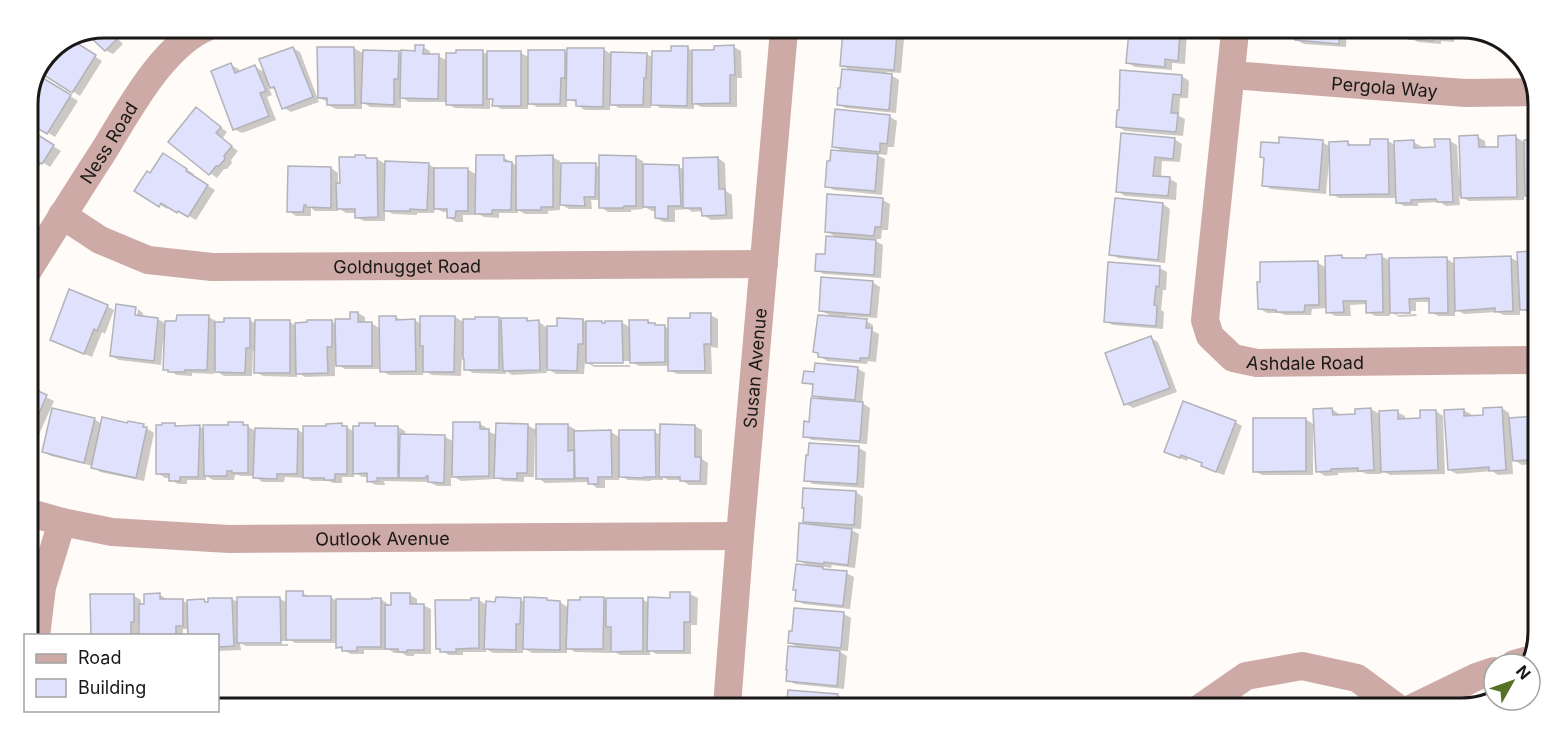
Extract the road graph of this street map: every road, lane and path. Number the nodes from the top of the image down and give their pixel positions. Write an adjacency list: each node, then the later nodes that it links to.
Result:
1 (192, 37): 6 (street, Ness Road)
2 (783, 37): 8 (street, Susan Avenue)
3 (1235, 37): 4 (street, Ashdale Road)
4 (1232, 75): 5 (street, Pergola Way); 9 (street, Ashdale Road)
5 (1527, 92)
6 (62, 215): 7 (street, Ness Road); 8 (street, Goldnugget Road)
7 (38, 254)
8 (764, 264): 12 (street, Susan Avenue)
9 (1528, 360)
10 (38, 515): 11 (street, Outlook Avenue)
11 (62, 522): 12 (street, Outlook Avenue); 13 (street)
12 (740, 536): 15 (street, Susan Avenue)
13 (38, 620)
14 (1482, 675): 18 (street)
15 (728, 698)
16 (1214, 698): 17 (street)
17 (1384, 698)
18 (1433, 698)

